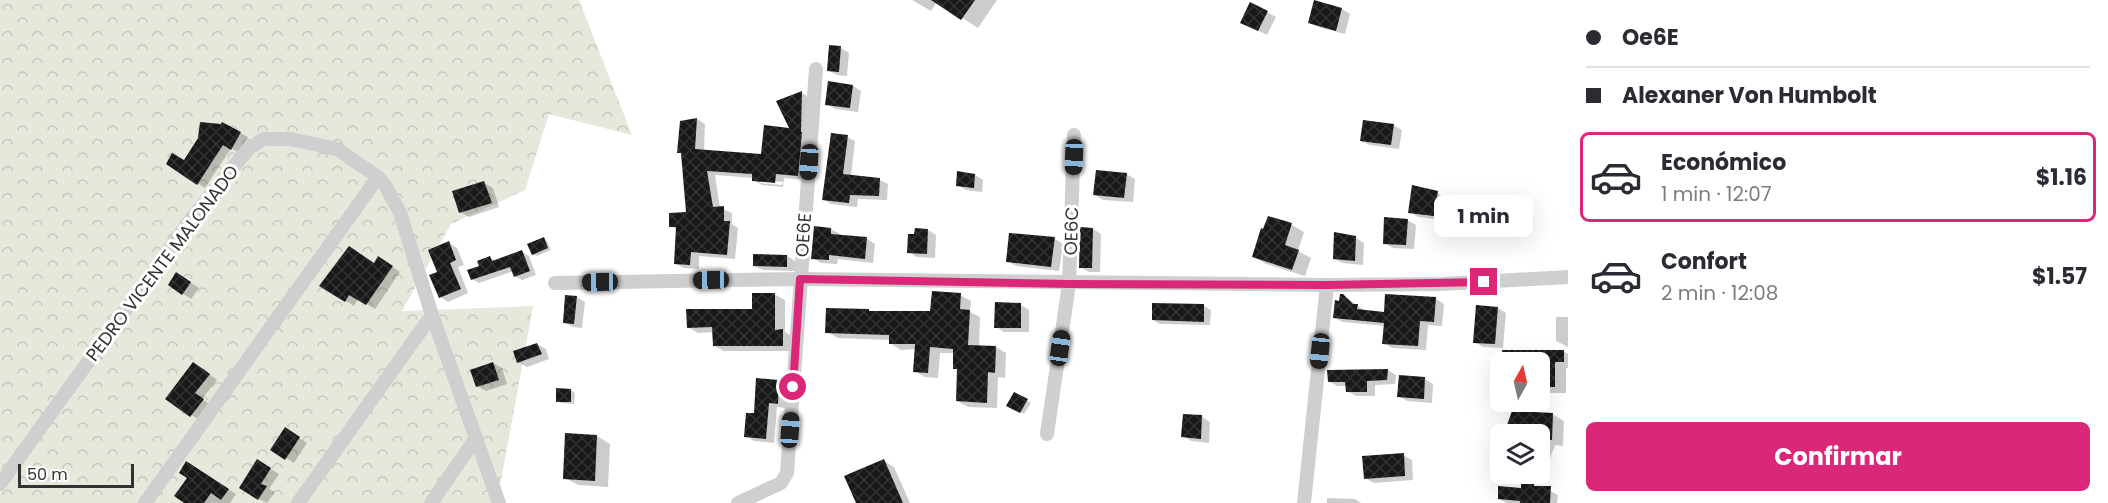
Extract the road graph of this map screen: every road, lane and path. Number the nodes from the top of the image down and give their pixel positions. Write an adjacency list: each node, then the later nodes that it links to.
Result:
1 (816, 69): 5 (street, OE6E)
2 (1074, 135): 7 (street, OE6C)
3 (378, 177): 9 (street, PEDRO VICENTE MALONADO); 12 (street, PEDRO VICENTE MALONADO); 13 (street)
4 (1568, 277): 8 (street)
5 (800, 279): 6 (street); 7 (street); 17 (street, OE6E)
6 (555, 283)
7 (1070, 284): 8 (street); 10 (street, OE6C)
8 (1327, 285): 18 (street)
9 (432, 315): 11 (street, PEDRO VICENTE MALONADO); 14 (street)
10 (1047, 434)
11 (476, 438): 15 (street); 16 (street, PEDRO VICENTE MALONADO)
12 (0, 484)
13 (145, 503)
14 (298, 503)
15 (431, 503)
16 (499, 503)
17 (738, 503)
18 (1304, 503)

